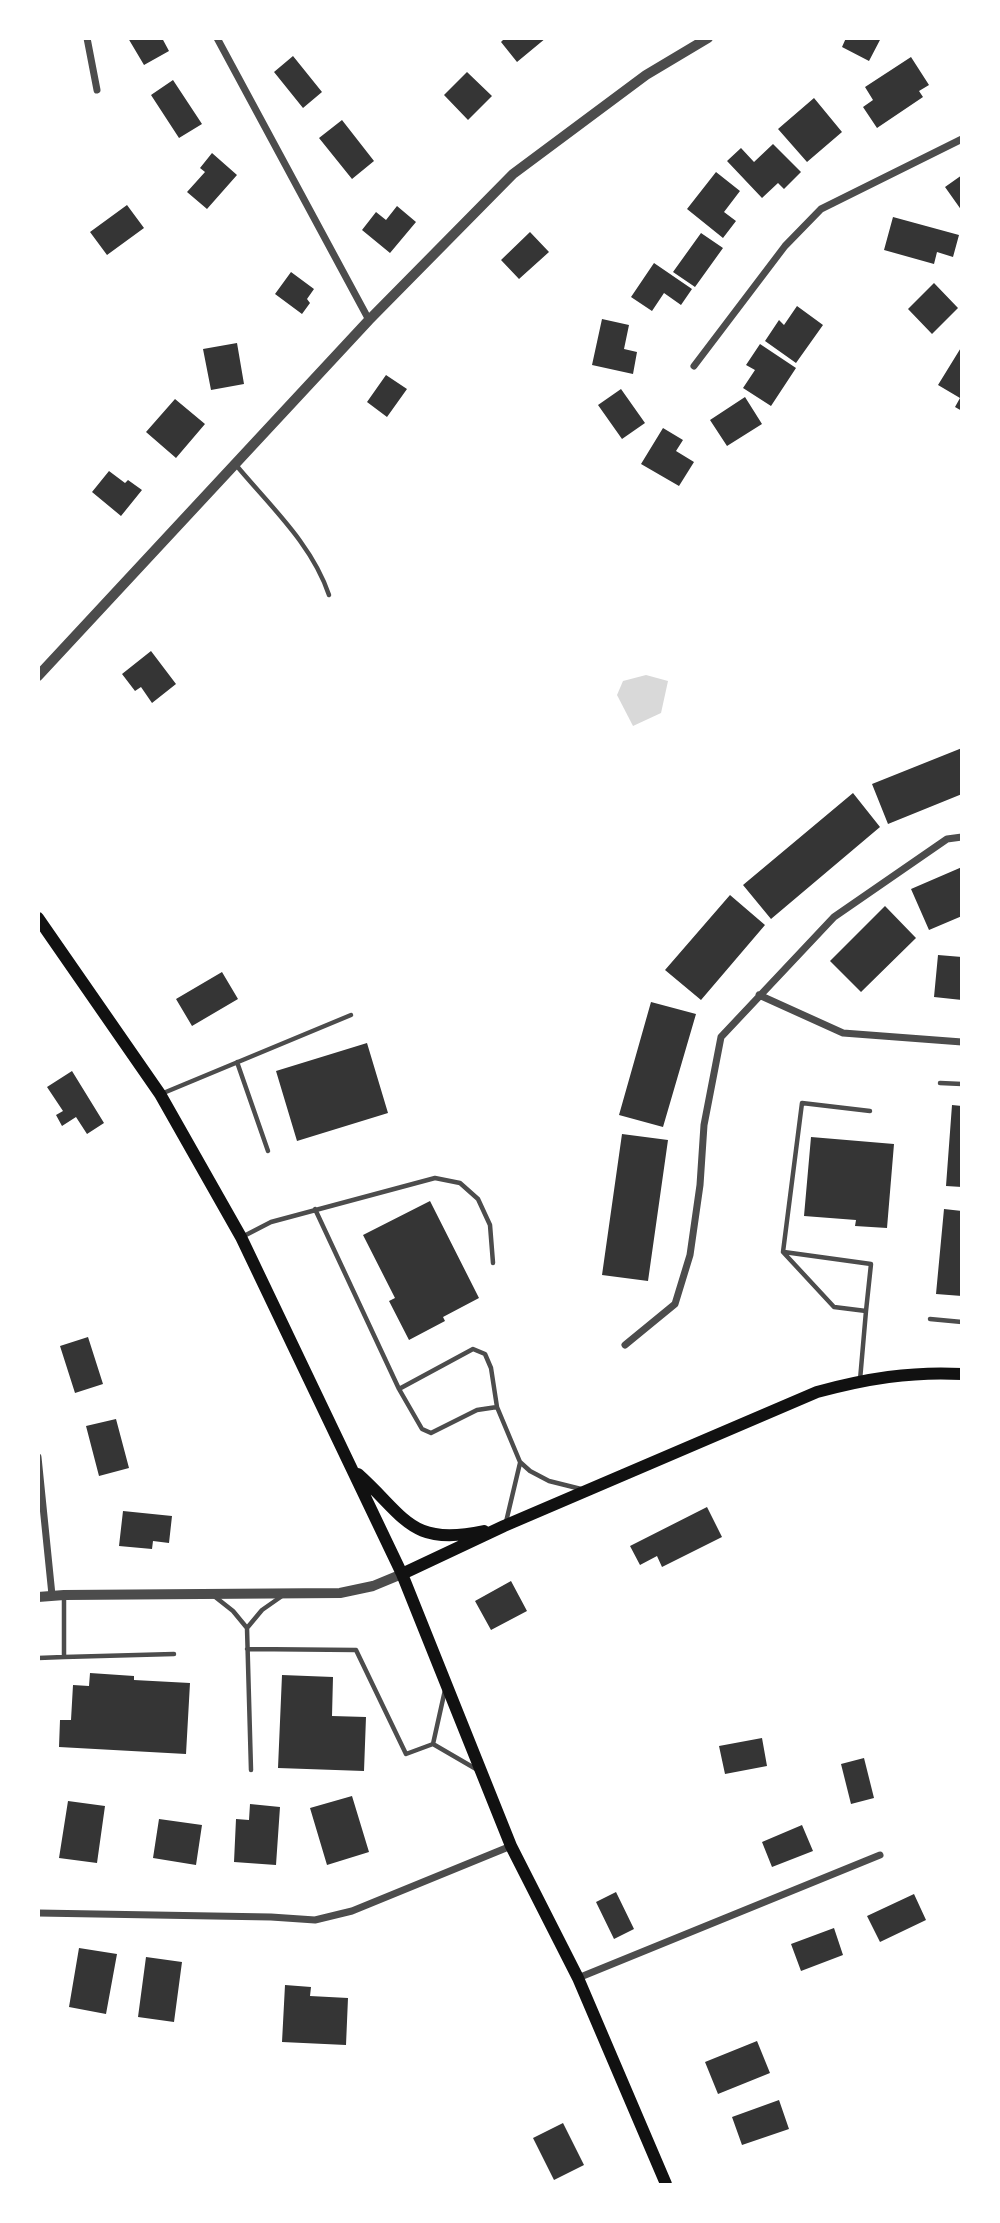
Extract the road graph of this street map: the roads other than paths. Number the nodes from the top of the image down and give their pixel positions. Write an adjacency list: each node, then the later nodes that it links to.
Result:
1 (87, 38): 4 (street)
2 (217, 38): 6 (street)
3 (708, 38): 6 (street)
4 (97, 90)
5 (961, 139): 7 (street)
6 (369, 320): 8 (street)
7 (694, 366)
8 (235, 464): 9 (lane); 10 (street)
9 (329, 595)
10 (38, 676)
11 (961, 837): 13 (street)
12 (38, 918): 19 (main road)
13 (759, 995): 15 (street); 29 (street)
14 (351, 1015): 16 (lane)
15 (961, 1042)
16 (237, 1062): 19 (lane); 21 (lane)
17 (940, 1083): 18 (lane)
18 (961, 1084)
19 (160, 1094): 23 (main road)
20 (870, 1111): 24 (lane)
21 (268, 1151)
22 (315, 1209): 23 (lane); 25 (lane); 32 (lane)
23 (241, 1237): 36 (main road)
24 (783, 1252): 26 (lane); 26 (lane)
25 (493, 1263)
26 (866, 1311): 31 (lane)
27 (930, 1319): 28 (lane)
28 (961, 1322)
29 (625, 1345)
30 (961, 1374): 31 (main road)
31 (860, 1381): 37 (main road)
32 (400, 1389): 33 (lane); 33 (lane)
33 (497, 1406): 35 (lane)
34 (38, 1457): 41 (street)
35 (520, 1462): 37 (lane); 38 (lane)
36 (354, 1471): 38 (main road); 39 (main road)
37 (587, 1490): 38 (main road)
38 (505, 1526): 39 (main road)
39 (402, 1574): 40 (street); 50 (main road)
40 (286, 1594): 43 (street); 45 (lane)
41 (52, 1595): 42 (street); 44 (street)
42 (64, 1595): 43 (street); 48 (lane)
43 (213, 1595): 45 (lane)
44 (38, 1597)
45 (247, 1628): 46 (lane)
46 (247, 1649): 51 (lane); 52 (lane)
47 (174, 1654): 48 (lane)
48 (64, 1657): 49 (lane)
49 (38, 1658)
50 (446, 1685): 51 (lane); 53 (main road)
51 (433, 1744): 53 (lane)
52 (251, 1770)
53 (482, 1773): 54 (main road)
54 (511, 1846): 56 (street); 57 (main road)
55 (880, 1854): 57 (street)
56 (38, 1913)
57 (578, 1978): 58 (main road)
58 (666, 2185)

